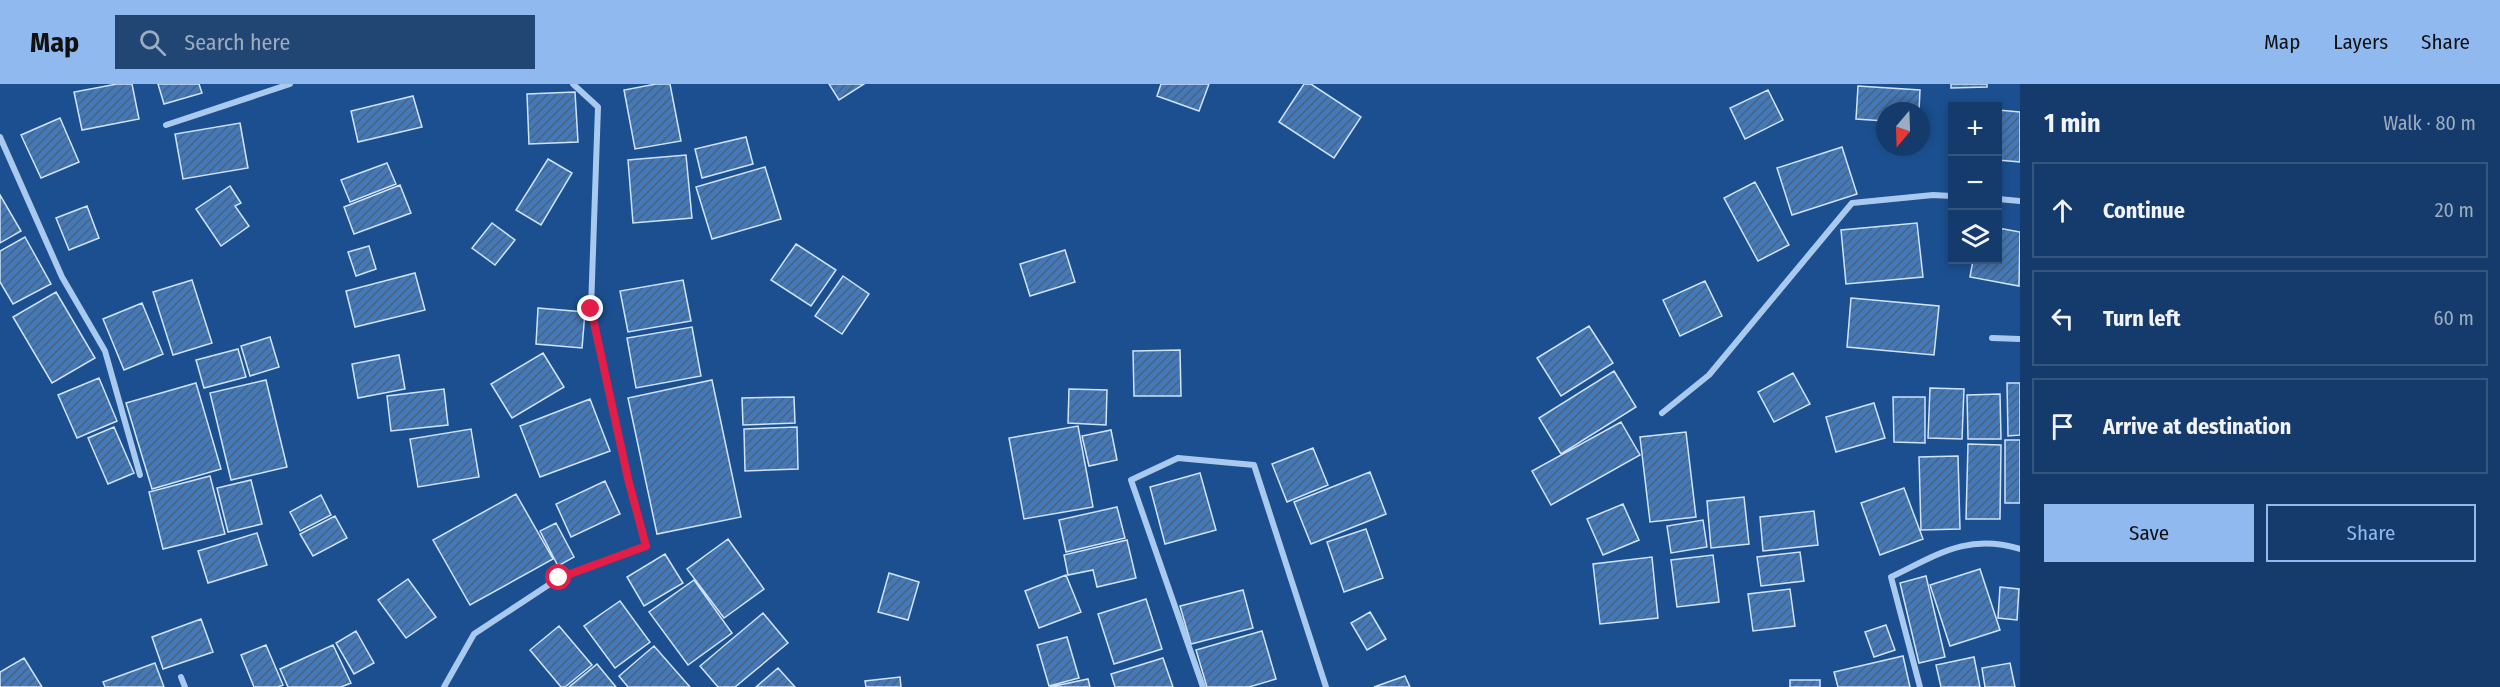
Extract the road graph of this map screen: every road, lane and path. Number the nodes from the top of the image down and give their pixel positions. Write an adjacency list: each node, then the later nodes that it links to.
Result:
1 (290, 84): 3 (street)
2 (573, 84): 15 (street)
3 (166, 125)
4 (0, 137): 11 (street)
5 (1948, 196): 10 (street)
6 (2002, 199): 7 (street)
7 (2020, 201)
8 (1992, 338): 9 (street)
9 (2020, 339)
10 (1662, 413)
11 (140, 475)
12 (2020, 549): 18 (street)
13 (180, 677): 14 (street)
14 (185, 687)
15 (444, 687)
16 (1203, 687): 17 (street)
17 (1326, 687)
18 (1920, 687)

